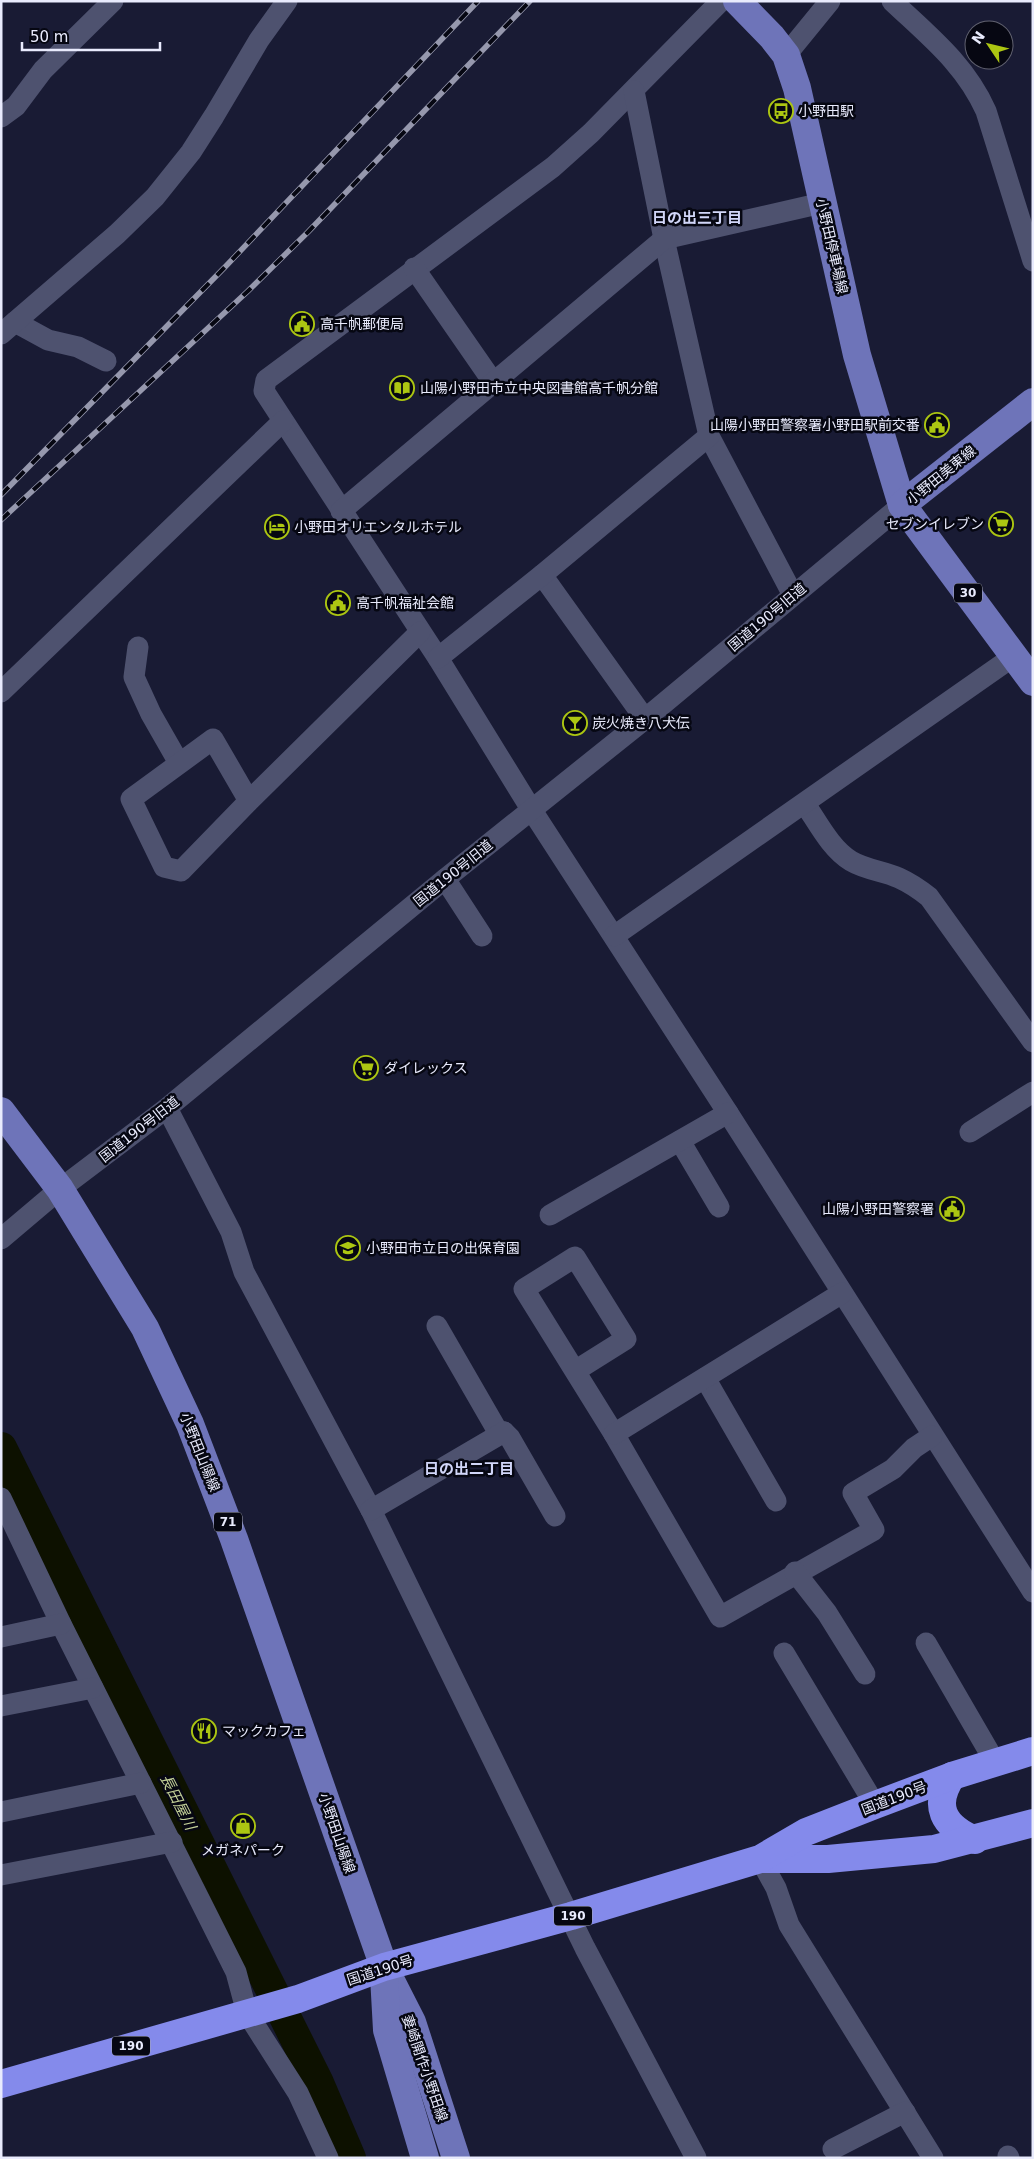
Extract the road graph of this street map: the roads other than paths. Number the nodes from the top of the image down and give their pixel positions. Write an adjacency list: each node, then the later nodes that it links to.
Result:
1 (113, 1): 9 (street)
2 (288, 1): 14 (street)
3 (722, 1): 8 (street)
4 (737, 1): 7 (main road, 小野田停車場線)
5 (830, 1): 7 (street)
6 (892, 1): 12 (street)
7 (786, 55): 10 (main road, 小野田停車場線)
8 (634, 91): 11 (street); 13 (street)
9 (1, 117)
10 (822, 203): 11 (street); 20 (main road, 小野田停車場線)
11 (664, 239): 16 (street); 19 (street)
12 (1033, 261)
13 (414, 268): 16 (street); 18 (street)
14 (8, 328): 15 (street)
15 (106, 361)
16 (493, 382): 21 (street)
17 (1033, 402): 20 (main road, 小野田美東線)
18 (283, 421): 21 (street); 29 (street)
19 (709, 436): 22 (street); 23 (street)
20 (902, 505): 23 (street, 国道190号旧道); 26 (main road, 小野田美東線 / 30)
21 (341, 511): 24 (street)
22 (542, 575): 27 (street); 30 (street)
23 (793, 595): 30 (street, 国道190号旧道)
24 (420, 632): 27 (street); 32 (street)
25 (138, 647): 31 (street)
26 (1014, 656): 28 (main road, 小野田美東線 / 30); 33 (street)
27 (438, 658): 34 (street)
28 (1033, 682)
29 (1, 692)
30 (644, 718): 34 (street, 国道190号旧道)
31 (179, 763): 32 (street); 32 (street)
32 (249, 800)
33 (805, 804): 37 (street); 38 (street)
34 (532, 809): 35 (street, 国道190号旧道); 37 (street)
35 (445, 878): 36 (street); 40 (street, 国道190号旧道)
36 (482, 936)
37 (614, 936): 42 (street)
38 (1033, 1042)
39 (1033, 1092): 43 (street)
40 (167, 1108): 45 (street, 国道190号旧道); 58 (street)
41 (1, 1111): 45 (main road, 小野田山陽線 / 71)
42 (728, 1113): 44 (street); 49 (street)
43 (970, 1132)
44 (680, 1140): 46 (street); 47 (street)
45 (60, 1189): 48 (street, 国道190号旧道); 81 (main road, 小野田山陽線 / 71)
46 (719, 1207)
47 (550, 1215)
48 (1, 1239)
49 (842, 1293): 52 (street); 55 (street)
50 (437, 1326): 53 (street)
51 (575, 1371): 51 (street); 54 (street)
52 (705, 1378): 54 (street); 56 (street)
53 (504, 1432): 58 (street); 59 (street)
54 (614, 1434): 60 (street)
55 (932, 1436): 60 (street); 61 (street)
56 (776, 1501)
57 (3, 1507): 62 (street)
58 (371, 1510): 80 (street)
59 (555, 1516)
60 (796, 1572): 66 (street)
61 (1033, 1592)
62 (62, 1624): 63 (street); 67 (street)
63 (1, 1637)
64 (926, 1643): 70 (street)
65 (784, 1654): 73 (street)
66 (865, 1674)
67 (93, 1688): 68 (street); 72 (street)
68 (1, 1706)
69 (1033, 1751): 70 (highway, 国道190号 / 190)
70 (995, 1762): 71 (highway, 国道190号 / 190)
71 (952, 1776): 73 (highway, 国道190号 / 190); 76 (highway)
72 (141, 1782): 74 (street); 77 (street)
73 (875, 1805): 78 (highway, 国道190号 / 190)
74 (1, 1812)
75 (1033, 1823): 76 (highway, 国道190号 / 190)
76 (975, 1840): 78 (highway, 国道190号 / 190)
77 (172, 1842): 79 (street); 82 (street)
78 (760, 1859): 80 (highway, 国道190号 / 190); 84 (street)
79 (1, 1875)
80 (571, 1916): 81 (highway, 国道190号 / 190); 89 (street)
81 (384, 1967): 82 (highway, 国道190号 / 190); 87 (main road, 妻崎開作小野田線); 88 (main road, 妻崎開作小野田線)
82 (254, 2011): 83 (highway, 国道190号 / 190); 86 (street)
83 (1, 2084)
84 (905, 2112): 85 (street); 90 (street)
85 (833, 2149)
86 (328, 2158)
87 (425, 2158)
88 (456, 2158)
89 (696, 2158)
90 (933, 2158)

